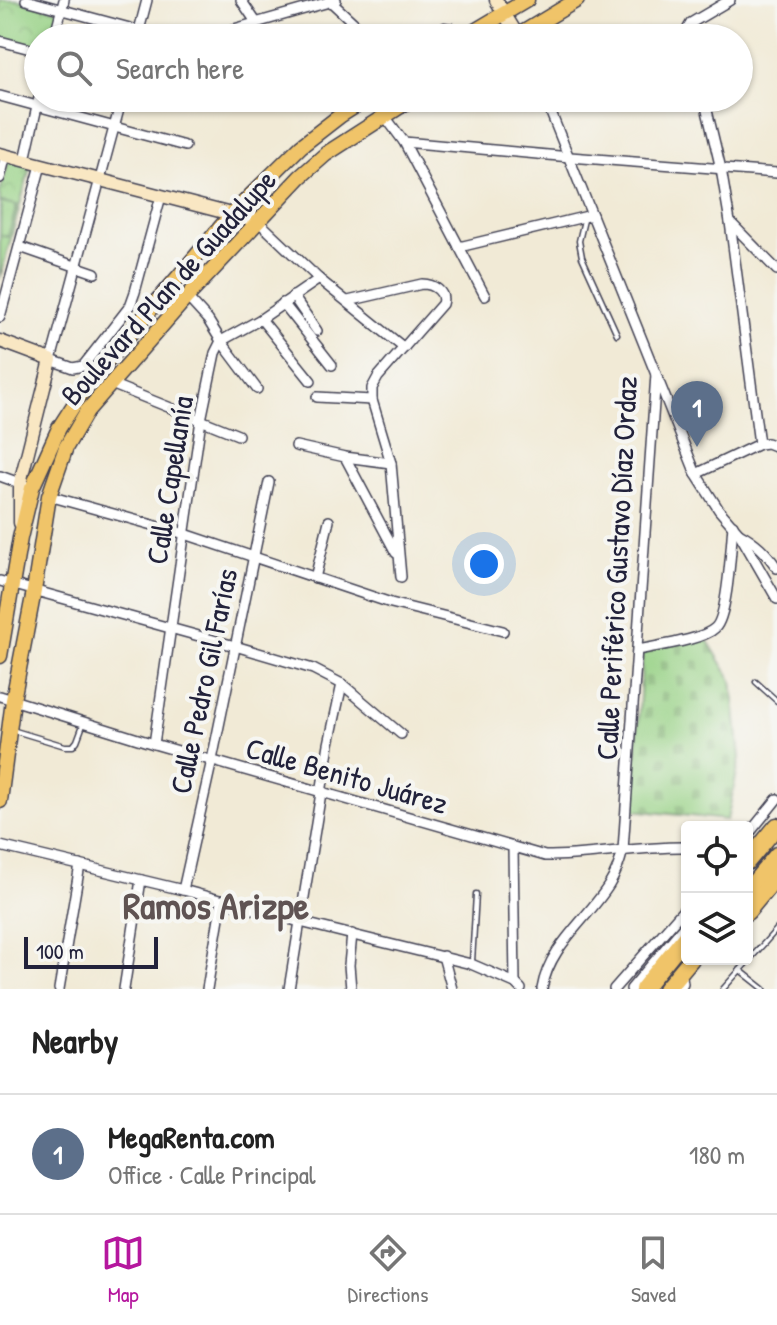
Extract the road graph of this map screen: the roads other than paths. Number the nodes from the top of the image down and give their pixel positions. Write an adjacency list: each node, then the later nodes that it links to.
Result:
1 (26, 0): 8 (street)
2 (147, 0): 12 (street)
3 (241, 0): 10 (street)
4 (332, 0): 10 (street); 14 (street)
5 (527, 0): 9 (main road)
6 (577, 0): 17 (main road)
7 (730, 0): 18 (street)
8 (63, 5): 11 (street)
9 (500, 6): 15 (main road); 16 (street)
10 (256, 22): 13 (street)
11 (110, 24)
12 (141, 24)
13 (249, 24)
14 (356, 24)
15 (480, 24)
16 (510, 24)
17 (538, 24)
18 (694, 24)
19 (0, 41): 20 (street)
20 (24, 47)
21 (0, 96): 22 (street)
22 (24, 100)
23 (36, 112): 36 (street)
24 (68, 112): 31 (street)
25 (119, 112): 31 (street)
26 (346, 112): 43 (main road, Boulevard Plan de Guadalupe)
27 (389, 112): 30 (main road, Boulevard Plan de Guadalupe)
28 (551, 112): 35 (street, Calle Periférico Gustavo Díaz Ordaz)
29 (707, 112): 38 (street)
30 (384, 115): 32 (street); 45 (main road, Boulevard Plan de Guadalupe)
31 (115, 128): 33 (street); 41 (street)
32 (404, 142): 35 (street); 48 (street)
33 (185, 146)
34 (3, 154): 36 (street); 40 (street)
35 (570, 157): 38 (street); 44 (street, Calle Periférico Gustavo Díaz Ordaz)
36 (25, 160): 37 (street)
37 (41, 165): 41 (street); 47 (street)
38 (721, 169): 39 (street); 46 (street)
39 (777, 173)
40 (0, 178)
41 (101, 179): 42 (street); 49 (street)
42 (161, 196): 43 (street); 65 (street)
43 (231, 215): 45 (street); 83 (main road, Boulevard Plan de Guadalupe)
44 (588, 216): 48 (street); 61 (lane); 67 (street, Calle Periférico Gustavo Díaz Ordaz)
45 (258, 221): 52 (street); 55 (main road, Boulevard Plan de Guadalupe)
46 (730, 222): 50 (street); 75 (street)
47 (20, 247): 49 (street); 58 (street)
48 (459, 247): 54 (street)
49 (76, 267): 51 (street); 65 (street)
50 (777, 270)
51 (95, 273)
52 (319, 279): 53 (street); 56 (street)
53 (293, 296): 57 (street); 60 (street)
54 (485, 296)
55 (187, 297): 63 (street); 69 (main road, Boulevard Plan de Guadalupe)
56 (348, 301): 64 (street); 64 (street)
57 (283, 303): 59 (street); 66 (street)
58 (0, 317)
59 (261, 319): 63 (street); 68 (street)
60 (317, 331)
61 (617, 334)
62 (0, 341): 65 (street)
63 (221, 341): 70 (street); 73 (street, Calle Capellanía)
64 (404, 348): 72 (street)
65 (51, 360): 83 (street)
66 (332, 365)
67 (656, 374): 80 (street); 99 (street, Calle Periférico Gustavo Díaz Ordaz)
68 (311, 381)
69 (111, 384): 73 (street); 84 (main road, Boulevard Plan de Guadalupe)
70 (257, 389)
71 (317, 397): 72 (street)
72 (372, 400): 79 (street)
73 (201, 420): 74 (street); 87 (street, Calle Capellanía)
74 (238, 435)
75 (759, 444): 77 (street); 80 (street)
76 (296, 446): 78 (street)
77 (777, 447)
78 (345, 457): 79 (street); 89 (street)
79 (391, 463): 89 (street)
80 (696, 474): 86 (street)
81 (0, 476): 83 (street)
82 (269, 482): 88 (street, Calle Pedro Gil Farías)
83 (26, 485): 93 (main road, Boulevard Plan de Guadalupe)
84 (49, 496): 87 (street); 94 (main road, Boulevard Plan de Guadalupe)
85 (329, 521): 92 (street)
86 (736, 529): 90 (street); 95 (street); 99 (street)
87 (185, 534): 88 (street); 96 (street, Calle Capellanía)
88 (253, 558): 92 (street); 98 (street, Calle Pedro Gil Farías)
89 (399, 558): 91 (street)
90 (777, 568)
91 (401, 577)
92 (315, 578): 97 (street)
93 (6, 583): 94 (street); 100 (main road, Boulevard Plan de Guadalupe)
94 (34, 591): 96 (street); 103 (main road, Boulevard Plan de Guadalupe)
95 (777, 599)
96 (170, 628): 98 (street); 108 (street, Calle Capellanía)
97 (503, 631)
98 (235, 646): 102 (street); 109 (street, Calle Pedro Gil Farías)
99 (638, 650): 118 (street, Calle Periférico Gustavo Díaz Ordaz)
100 (0, 656)
101 (756, 682): 104 (lane)
102 (342, 684): 107 (street); 110 (street)
103 (6, 698): 105 (street, Calle Benito Juárez); 106 (main road, Boulevard Plan de Guadalupe)
104 (777, 701)
105 (84, 722): 106 (lane); 108 (street, Calle Benito Juárez)
106 (9, 730): 112 (main road, Boulevard Plan de Guadalupe)
107 (401, 734)
108 (154, 744): 109 (street, Calle Benito Juárez)
109 (212, 760): 110 (street, Calle Benito Juárez); 125 (street, Calle Pedro Gil Farías)
110 (321, 792): 117 (street, Calle Benito Juárez); 130 (street)
111 (777, 799): 114 (street)
112 (0, 801)
113 (777, 826): 119 (highway)
114 (753, 829)
115 (0, 846): 121 (street)
116 (681, 847): 118 (street, Calle Benito Juárez)
117 (513, 848): 118 (street, Calle Benito Juárez); 139 (street)
118 (623, 850): 146 (street, Calle Periférico Gustavo Díaz Ordaz)
119 (753, 855)
120 (777, 855): 124 (highway)
121 (80, 865): 123 (street); 141 (street)
122 (777, 876): 128 (highway)
123 (141, 880): 125 (street); 142 (street)
124 (753, 884)
125 (183, 890): 127 (street)
126 (476, 894): 136 (lane)
127 (222, 900): 130 (street); 143 (street)
128 (753, 905)
129 (681, 913): 147 (street)
130 (300, 922): 133 (street); 144 (street)
131 (777, 929): 138 (lane)
132 (681, 930): 148 (street)
133 (352, 934): 135 (street); 145 (street)
134 (681, 942): 149 (highway)
135 (443, 956): 136 (street); 140 (street)
136 (471, 964): 139 (street)
137 (686, 965): 150 (highway); 151 (street)
138 (740, 970): 152 (lane); 153 (lane)
139 (518, 986)
140 (450, 988)
141 (59, 989)
142 (124, 989)
143 (207, 989)
144 (289, 989)
145 (351, 989)
146 (542, 989)
147 (614, 989)
148 (631, 989)
149 (643, 989)
150 (666, 989)
151 (680, 989)
152 (723, 989)
153 (764, 989)

